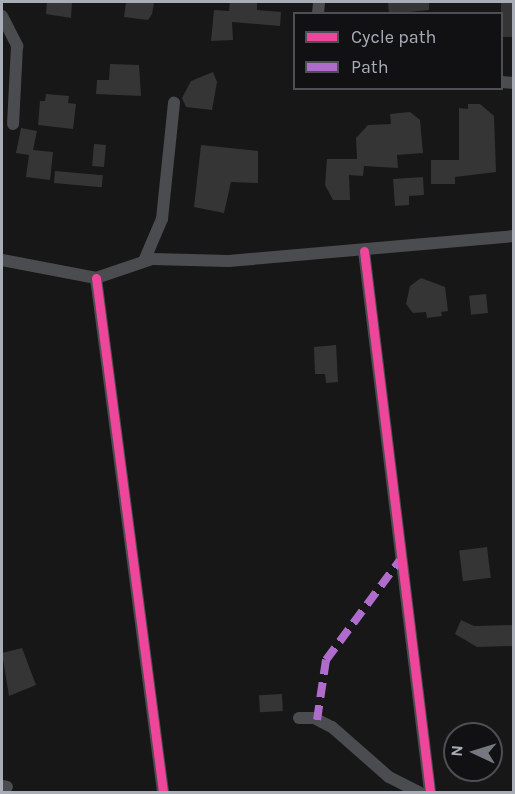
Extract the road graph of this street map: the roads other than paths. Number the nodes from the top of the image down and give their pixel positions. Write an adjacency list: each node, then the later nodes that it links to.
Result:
1 (2, 16): 3 (street)
2 (174, 103): 7 (street)
3 (13, 124)
4 (513, 236): 5 (street)
5 (364, 251): 7 (street); 11 (street)
6 (2, 260): 8 (street)
7 (144, 261): 8 (street)
8 (96, 278): 10 (street)
9 (298, 718): 11 (street)
10 (163, 792)
11 (425, 792)

